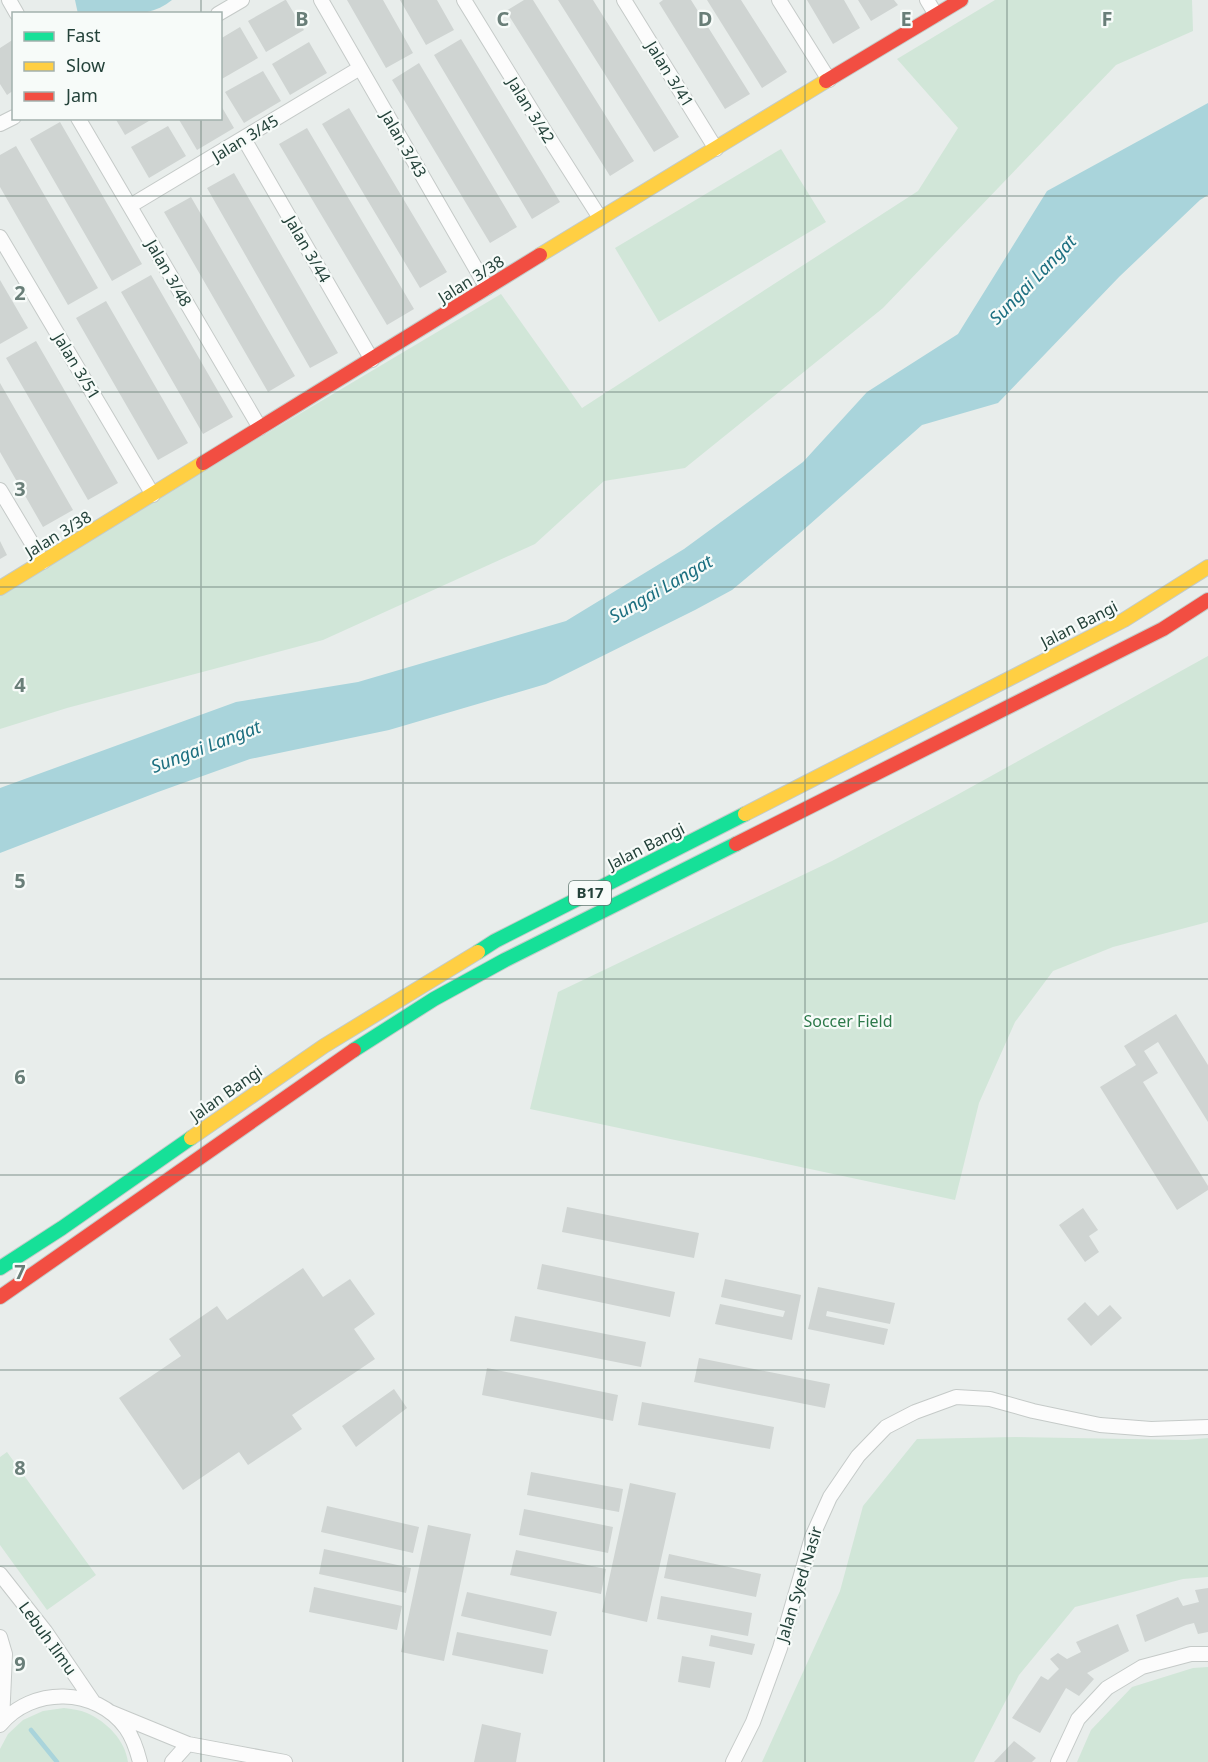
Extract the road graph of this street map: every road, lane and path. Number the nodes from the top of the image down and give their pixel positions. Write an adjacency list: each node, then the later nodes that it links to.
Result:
1 (242, 0): 8 (street)
2 (321, 0): 10 (street, Jalan 3/43)
3 (464, 0): 16 (street, Jalan 3/42)
4 (624, 0): 14 (street, Jalan 3/41)
5 (779, 0): 11 (street)
6 (927, 0): 9 (street)
7 (961, 0): 9 (main road, Jalan 3/38)
8 (221, 12)
9 (936, 15): 11 (main road, Jalan 3/38)
10 (360, 68): 13 (street, Jalan 3/45); 18 (street, Jalan 3/43)
11 (829, 80): 14 (main road, Jalan 3/38)
12 (79, 120): 15 (street, Jalan 3/48)
13 (244, 139): 15 (street, Jalan 3/45); 19 (street, Jalan 3/44)
14 (716, 149): 16 (main road, Jalan 3/38)
15 (130, 206): 20 (street, Jalan 3/48)
16 (600, 218): 18 (main road, Jalan 3/38)
17 (0, 237): 22 (street, Jalan 3/51)
18 (487, 288): 19 (main road, Jalan 3/38)
19 (372, 360): 20 (main road, Jalan 3/38)
20 (260, 428): 22 (main road, Jalan 3/38)
21 (0, 490): 23 (street)
22 (153, 495): 23 (main road, Jalan 3/38)
23 (43, 562): 25 (main road, Jalan 3/38)
24 (1208, 567): 27 (main road, Jalan Bangi / B17)
25 (0, 588)
26 (1208, 600): 28 (main road, B17)
27 (0, 1268)
28 (0, 1297)
29 (1208, 1427): 40 (street, Jalan Syed Nasir)
30 (0, 1574): 33 (street, Lebuh Ilmu)
31 (0, 1637): 35 (street)
32 (1208, 1654): 41 (street)
33 (94, 1703): 34 (street); 35 (street)
34 (110, 1712): 36 (street); 37 (street)
35 (1, 1724)
36 (188, 1744): 38 (street); 39 (street)
37 (140, 1762)
38 (172, 1762)
39 (285, 1762)
40 (733, 1762)
41 (1058, 1762)

